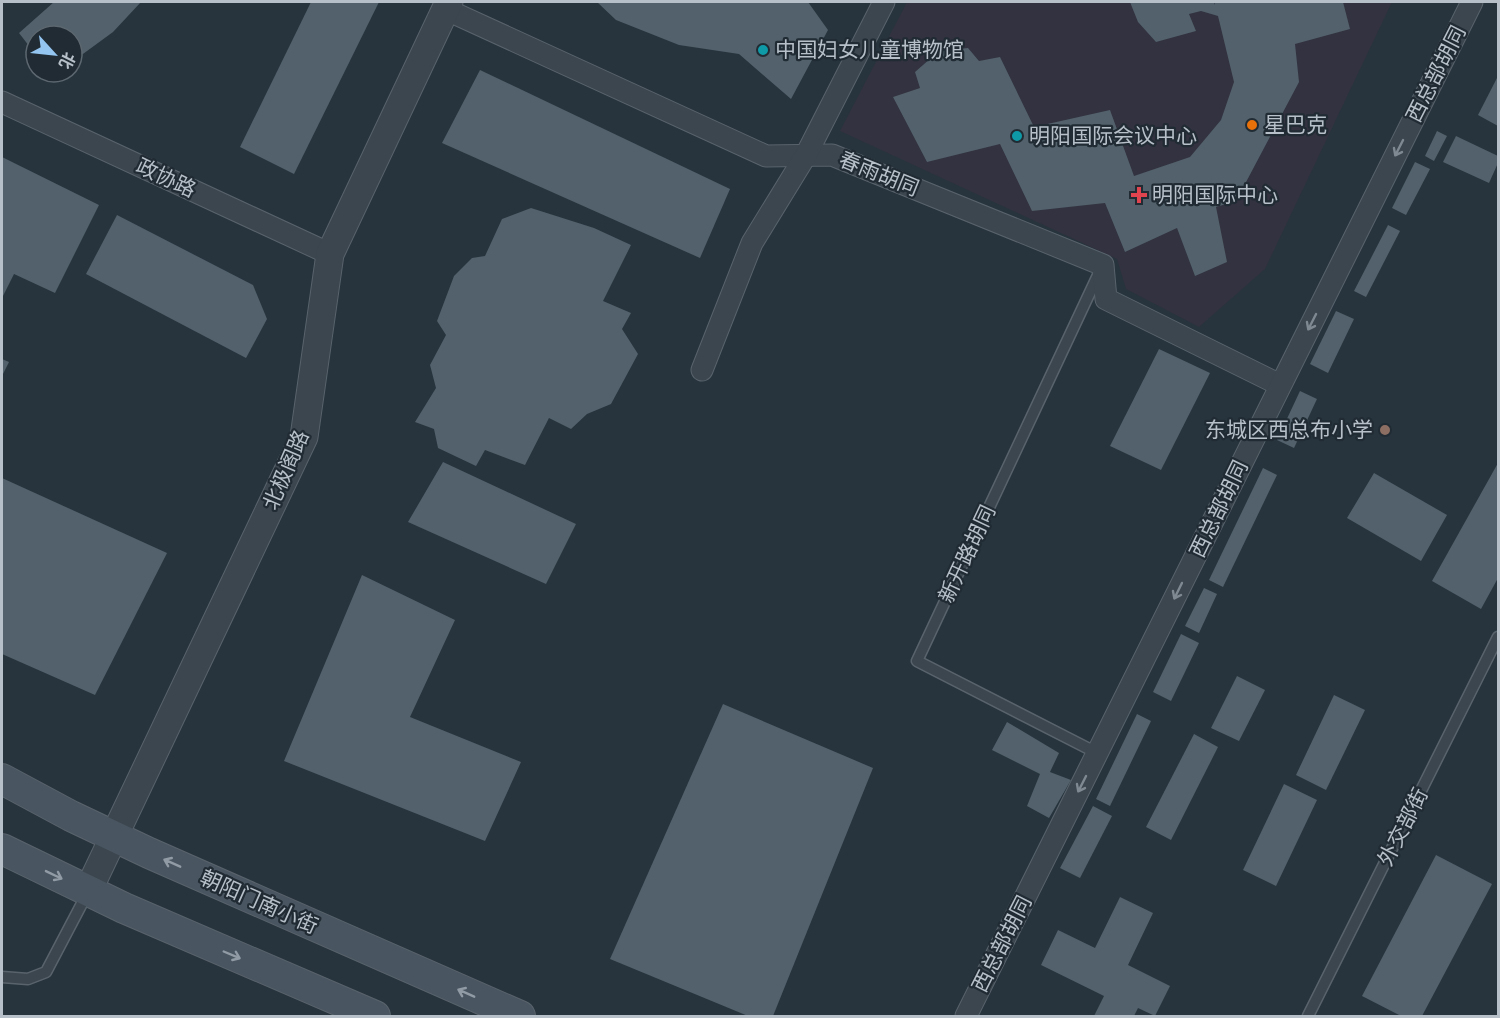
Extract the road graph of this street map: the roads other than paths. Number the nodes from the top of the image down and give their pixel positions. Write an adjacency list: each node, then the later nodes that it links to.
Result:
1 (884, 2): 5 (street)
2 (1472, 2): 9 (street, 西总部胡同, one-way to 9)
3 (447, 5): 5 (street, 春雨胡同); 6 (street, 北极阁路)
4 (2, 102): 6 (street, 政协路)
5 (806, 155): 7 (street, 春雨胡同); 8 (street)
6 (330, 254): 13 (street, 北极阁路)
7 (1103, 265): 9 (street); 11 (lane, 新开路胡同)
8 (702, 370)
9 (1280, 385): 11 (street, 西总部胡同, one-way to 11)
10 (1498, 637): 20 (lane, 外交部街)
11 (1097, 753): 19 (street, 西总部胡同, one-way to 19)
12 (2, 779): 13 (main road, 朝阳门南小街)
13 (114, 837): 15 (street, 北极阁路); 18 (main road, 朝阳门南小街, one-way to 13)
14 (2, 849): 15 (main road, one-way to 15)
15 (88, 891): 16 (lane); 17 (main road, one-way to 17)
16 (2, 977)
17 (375, 1017)
18 (520, 1017)
19 (966, 1017)
20 (1308, 1017)

